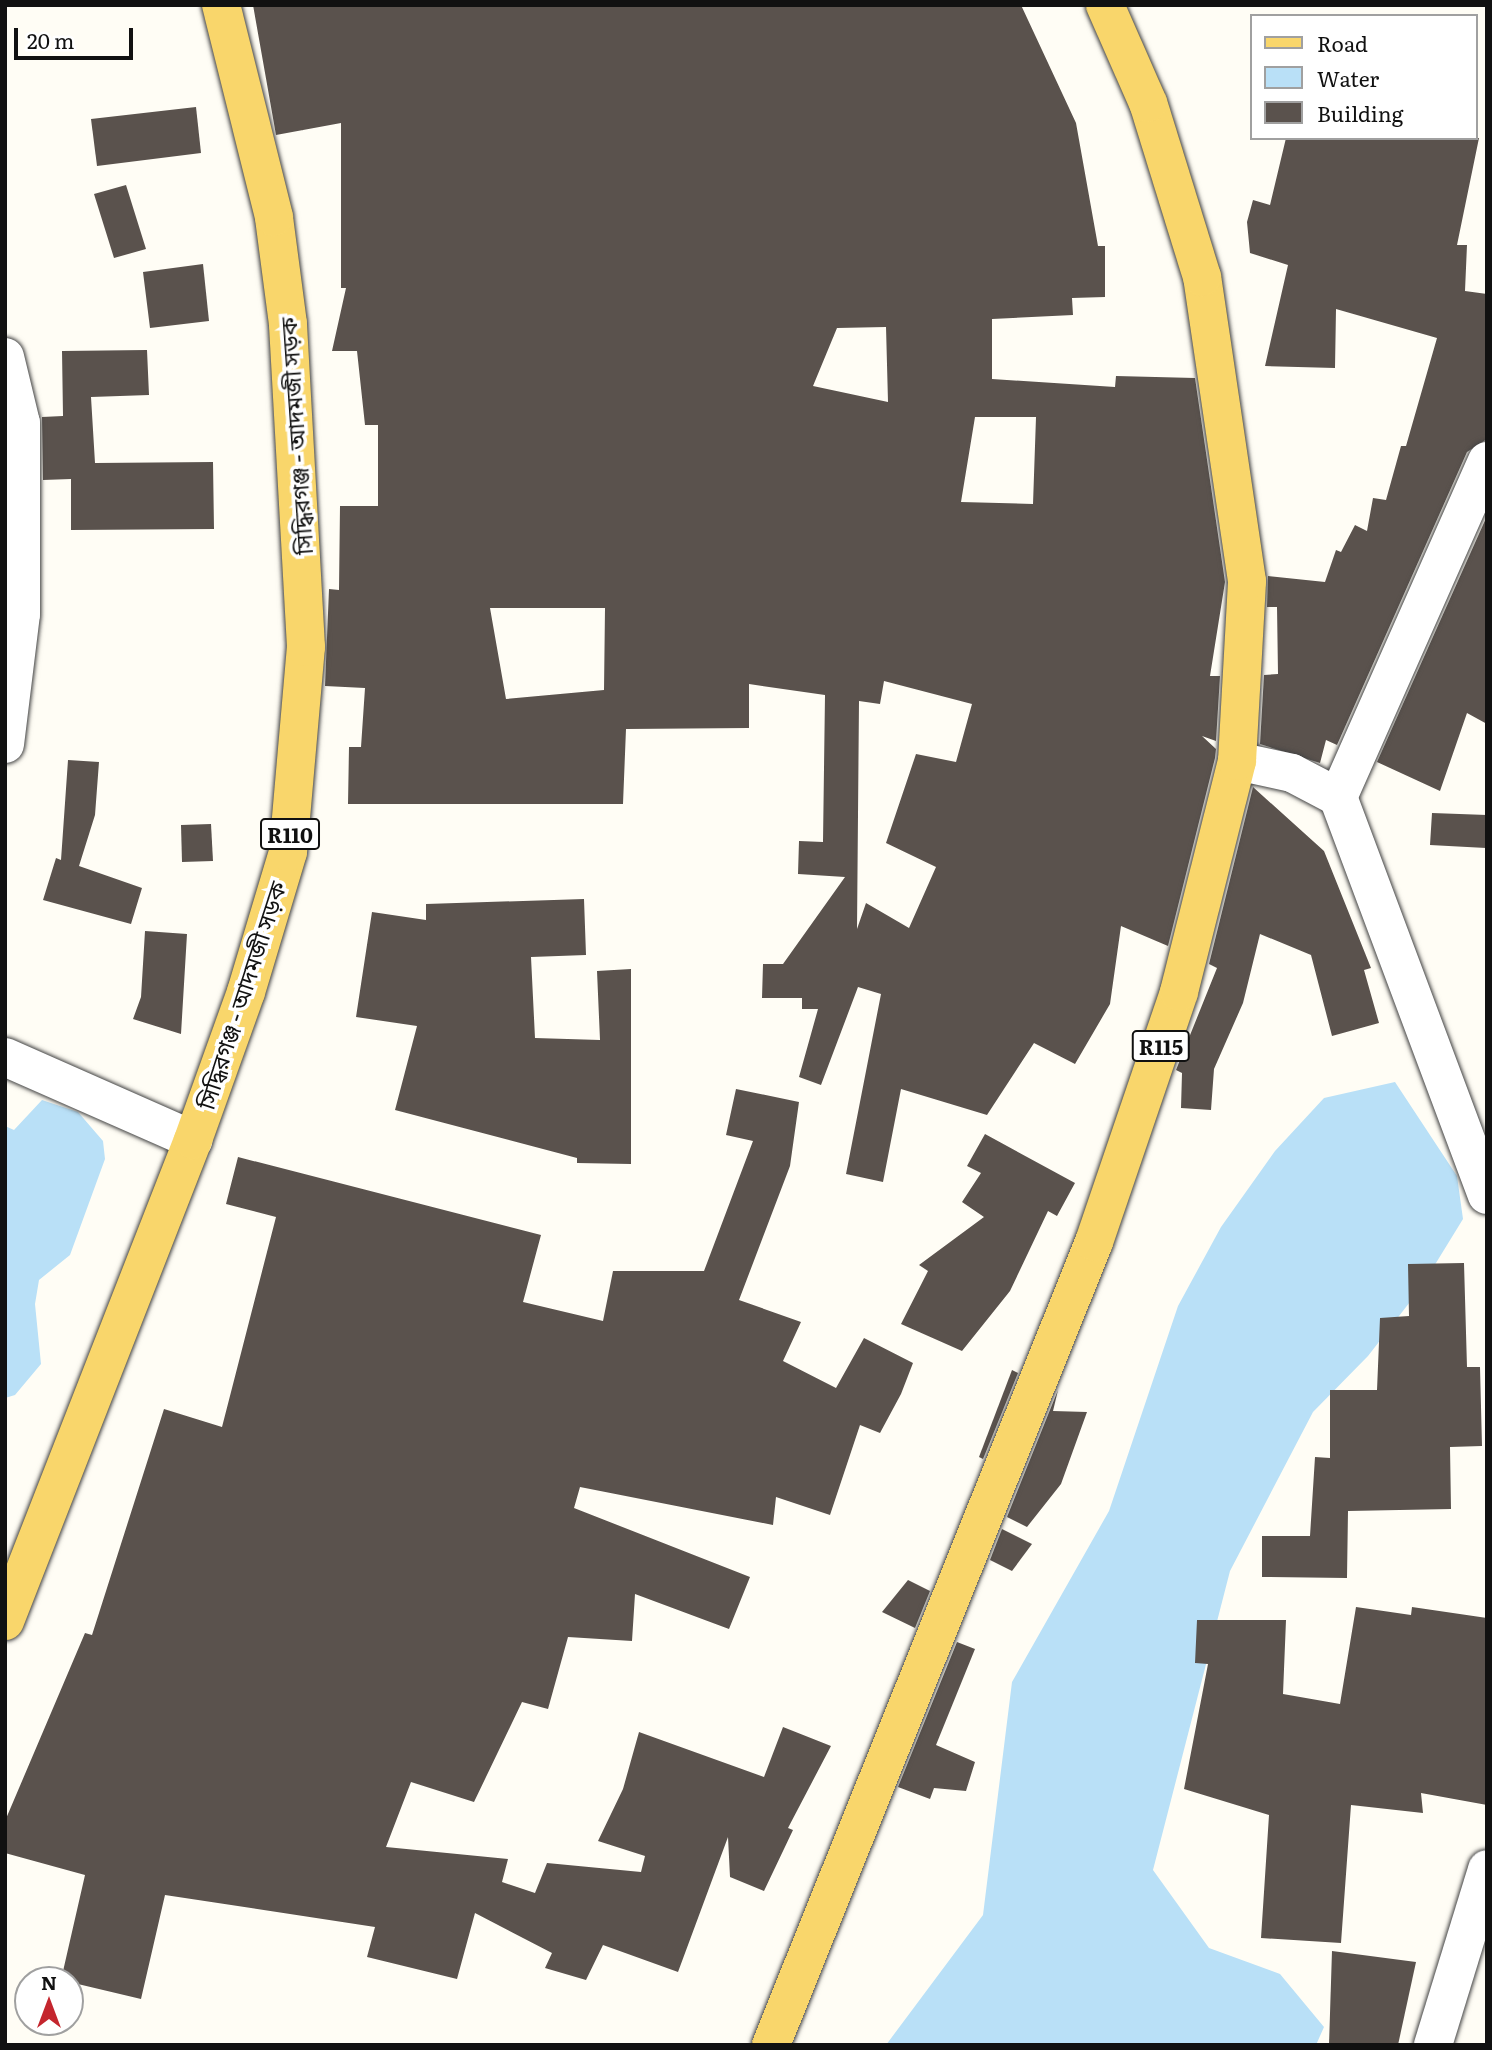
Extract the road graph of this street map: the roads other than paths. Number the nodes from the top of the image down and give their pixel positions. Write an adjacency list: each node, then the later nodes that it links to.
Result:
1 (221, 5): 9 (main road, সিদ্ধিরগঞ্জ - আদমজী সড়ক / R110)
2 (1105, 5): 6 (main road, R115)
3 (5, 357): 5 (street)
4 (1487, 461): 7 (street)
5 (5, 744)
6 (1237, 761): 7 (street); 13 (main road, R115)
7 (1338, 797): 10 (street)
8 (5, 1057): 9 (street)
9 (193, 1140): 11 (main road, সিদ্ধিরগঞ্জ - আদমজী সড়ক / R110)
10 (1487, 1195)
11 (5, 1621)
12 (1487, 1869): 14 (street)
13 (771, 2045)
14 (1433, 2045)

